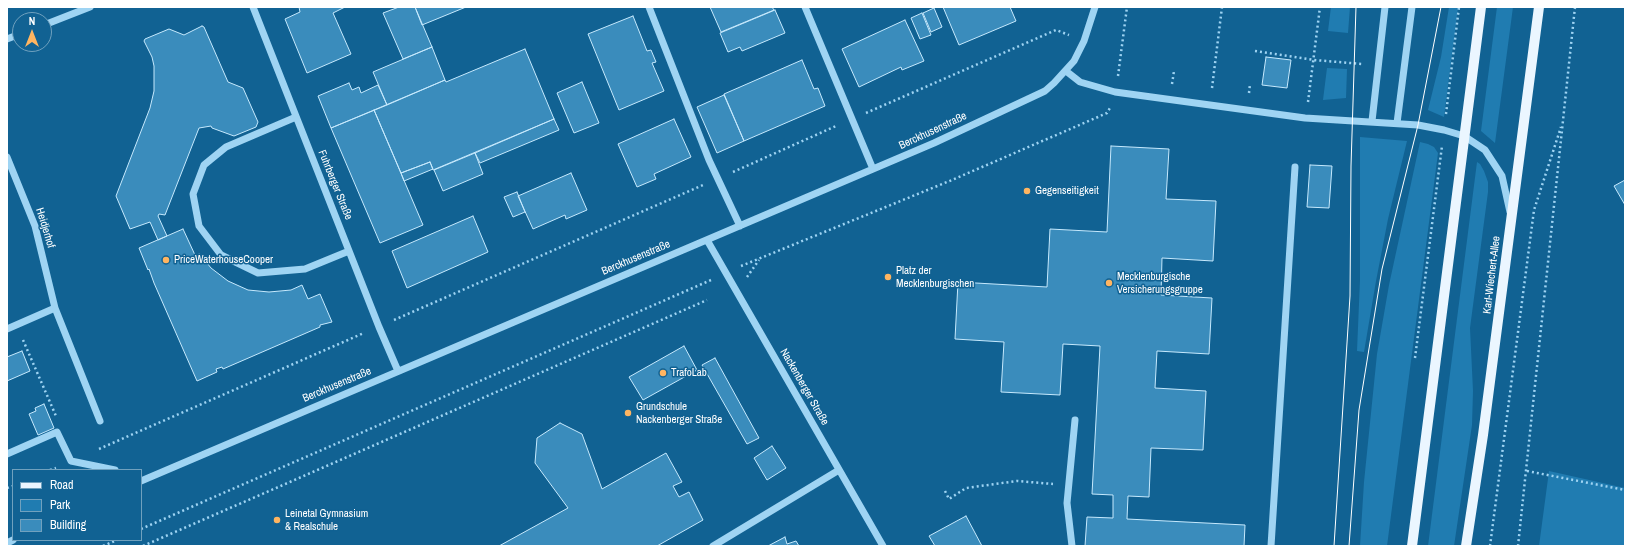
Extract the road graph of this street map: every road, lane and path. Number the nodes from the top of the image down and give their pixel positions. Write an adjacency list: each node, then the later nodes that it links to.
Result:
1 (90, 7): 15 (street)
2 (253, 7): 24 (street, Fuhrberger Straße)
3 (649, 7): 35 (street)
4 (805, 7): 26 (street)
5 (1095, 7): 16 (street, Berckhusenstraße)
6 (1127, 7): 21 (path)
7 (1222, 7): 23 (path)
8 (1320, 7): 18 (path)
9 (1385, 7): 19 (street)
10 (1412, 7): 29 (street)
11 (1460, 7): 30 (path)
12 (1481, 7): 31 (main road)
13 (1539, 7): 36 (main road, Karl-Wiechert-Allee)
14 (1575, 7): 27 (path)
15 (52, 22)
16 (1084, 42): 20 (street, Berckhusenstraße); 26 (path)
17 (1255, 50): 18 (path)
18 (1314, 60): 19 (path); 25 (path)
19 (1379, 66): 28 (street)
20 (1066, 71): 23 (street); 34 (street, Berckhusenstraße)
21 (1117, 79)
22 (1112, 103): 40 (path)
23 (1210, 105): 25 (street)
24 (296, 117): 39 (street, Fuhrberger Straße); 39 (street)
25 (1306, 118): 28 (street)
26 (853, 119): 34 (street); 35 (path)
27 (1563, 120): 59 (path); 76 (path)
28 (1372, 121): 29 (street)
29 (1397, 123): 30 (street)
30 (1444, 130): 31 (street); 49 (path)
31 (1464, 136): 36 (street); 74 (main road)
32 (7, 157): 45 (street, Heidjerhof)
33 (1295, 167): 73 (street)
34 (873, 170): 37 (street, Berckhusenstraße)
35 (717, 178): 37 (street); 47 (path)
36 (1511, 215): 75 (main road, Karl-Wiechert-Allee)
37 (740, 226): 38 (street, Berckhusenstraße)
38 (707, 240): 50 (street, Berckhusenstraße); 58 (street, Nackenberger Straße)
39 (349, 251): 47 (street, Fuhrberger Straße)
40 (760, 260): 41 (path); 43 (path)
41 (740, 267)
42 (712, 279): 66 (path)
43 (746, 279)
44 (707, 300): 69 (path)
45 (55, 308): 46 (street); 52 (street, Heidjerhof)
46 (16, 325): 48 (street); 53 (path)
47 (379, 327): 50 (street, Fuhrberger Straße); 55 (path)
48 (7, 329)
49 (1414, 365)
50 (398, 371): 61 (street, Berckhusenstraße)
51 (1075, 420): 63 (street)
52 (100, 421)
53 (57, 432): 54 (street); 55 (street)
54 (7, 454)
55 (71, 461): 56 (path); 57 (street)
56 (52, 469)
57 (110, 469)
58 (839, 470): 70 (street); 71 (street, Nackenberger Straße)
59 (1527, 471): 64 (path); 77 (path)
60 (142, 475): 61 (street)
61 (150, 477): 62 (street, Berckhusenstraße)
62 (142, 481)
63 (1069, 485): 65 (path); 72 (street)
64 (1625, 490)
65 (946, 491)
66 (142, 530)
67 (115, 541): 68 (path)
68 (103, 546)
69 (143, 546)
70 (713, 546)
71 (883, 546)
72 (1072, 546)
73 (1271, 546)
74 (1412, 546)
75 (1466, 546)
76 (1490, 546)
77 (1518, 546)

